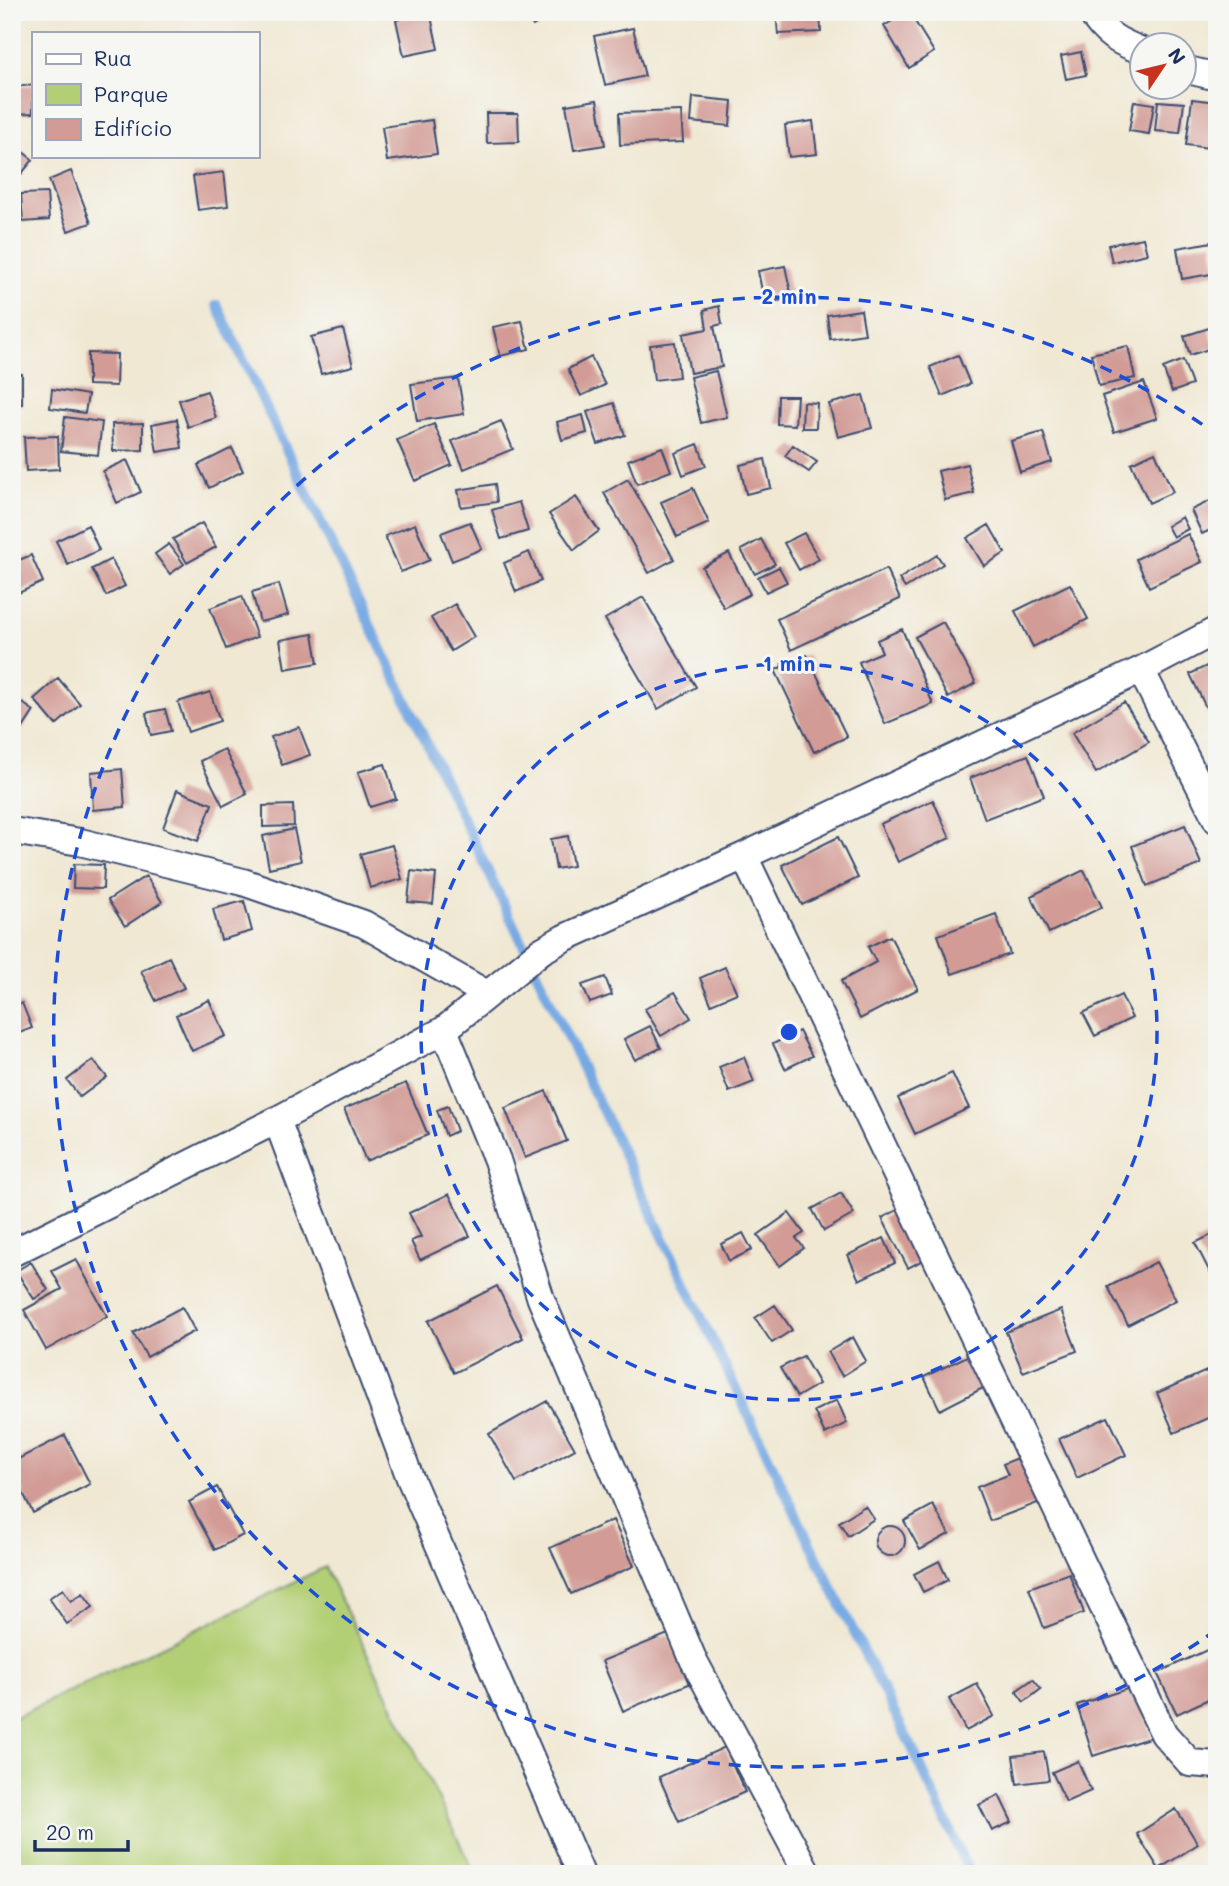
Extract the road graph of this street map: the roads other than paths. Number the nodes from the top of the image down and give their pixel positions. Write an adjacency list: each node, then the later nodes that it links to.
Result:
1 (1091, 12): 2 (street)
2 (1128, 46)
3 (1198, 72): 4 (street)
4 (1217, 77)
5 (1217, 630): 6 (street)
6 (1141, 670): 7 (street); 9 (street)
7 (1217, 820)
8 (12, 831): 10 (street)
9 (744, 856): 10 (street); 14 (street)
10 (486, 993): 11 (street)
11 (444, 1030): 12 (street); 16 (street)
12 (277, 1120): 13 (street); 15 (street)
13 (12, 1253)
14 (1217, 1765)
15 (582, 1874)
16 (808, 1874)

